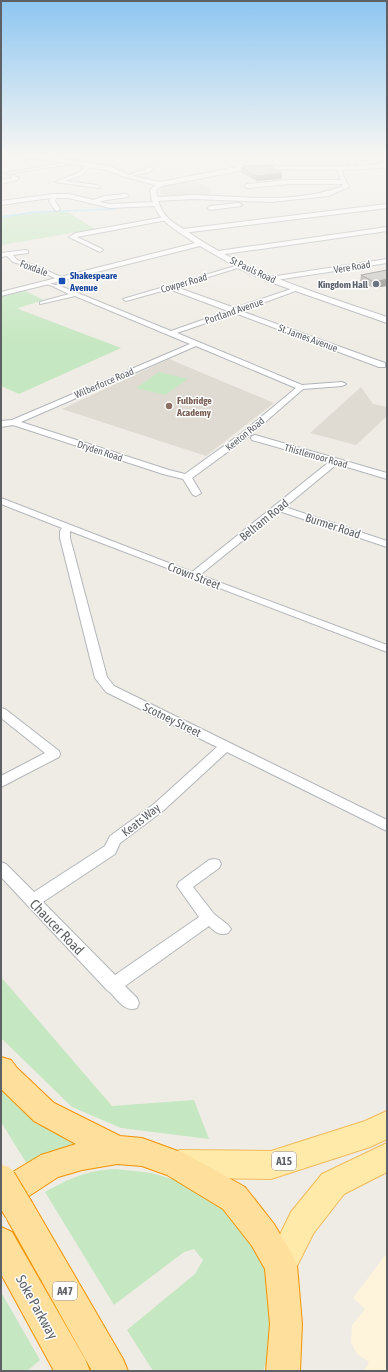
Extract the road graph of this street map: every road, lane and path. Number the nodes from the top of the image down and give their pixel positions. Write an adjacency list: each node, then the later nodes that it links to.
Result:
1 (165, 218): 4 (street, St Pauls Road); 6 (street)
2 (289, 218): 4 (street)
3 (387, 230): 8 (street)
4 (183, 231): 5 (street, St Pauls Road)
5 (201, 244): 8 (street, St Pauls Road); 13 (street)
6 (100, 250)
7 (26, 252): 9 (street, Foxdale)
8 (218, 253): 12 (street, St Pauls Road)
9 (10, 254): 10 (street, Foxdale); 13 (street, Foxdale)
10 (1, 255)
11 (387, 262): 14 (street, Vere Road)
12 (241, 266): 14 (street, St Pauls Road); 17 (street, Cowper Road)
13 (61, 279): 15 (street)
14 (270, 279): 18 (street, St Pauls Road)
15 (48, 283): 16 (street); 19 (street)
16 (56, 286): 20 (street)
17 (171, 286): 21 (street, Cowper Road); 23 (street, St. James Avenue)
18 (296, 289): 23 (street, Portland Avenue); 24 (street, St Pauls Road)
19 (1, 294)
20 (75, 294): 22 (street); 25 (street)
21 (126, 299)
22 (42, 303)
23 (235, 310): 25 (street, Portland Avenue); 27 (street, St. James Avenue)
24 (387, 320)
25 (171, 333): 26 (street)
26 (194, 344): 29 (street); 30 (street, Wilberforce Road)
27 (382, 365)
28 (342, 384): 29 (street)
29 (301, 387): 32 (street, Keeton Road)
30 (14, 422): 31 (street); 36 (street, Dryden Road)
31 (1, 424)
32 (245, 435): 33 (street, Thistlemoor Road); 36 (street, Keeton Road)
33 (255, 438): 34 (street, Thistlemoor Road)
34 (334, 462): 35 (street, Thistlemoor Road); 39 (street, Belham Road)
35 (387, 476)
36 (187, 477): 37 (street)
37 (196, 493)
38 (1, 501): 40 (street, Crown Street)
39 (279, 508): 41 (street, Burmer Road); 42 (street, Belham Road)
40 (68, 528): 42 (street, Crown Street); 45 (street, Scotney Street)
41 (387, 544)
42 (193, 576): 43 (street, Crown Street)
43 (387, 649)
44 (4, 710): 46 (street)
45 (226, 746): 47 (street, Scotney Street); 50 (street, Keats Way)
46 (1, 782)
47 (387, 826)
48 (214, 864): 51 (street)
49 (1, 868): 50 (street, Chaucer Road)
50 (32, 901): 53 (street, Chaucer Road)
51 (209, 918): 52 (street); 53 (street)
52 (223, 929)
53 (113, 985): 54 (street, Chaucer Road)
54 (131, 1003)
55 (1, 1069): 57 (highway)
56 (387, 1125): 59 (main road, A15)
57 (117, 1150): 59 (highway); 61 (highway)
58 (387, 1157): 63 (main road)
59 (176, 1164): 63 (highway)
60 (1, 1180): 61 (highway, A47, bridge)
61 (10, 1203): 65 (highway, A47)
62 (1, 1243): 64 (highway, Soke Parkway / A47)
63 (281, 1265): 66 (highway)
64 (73, 1371)
65 (112, 1371)
66 (282, 1371)

